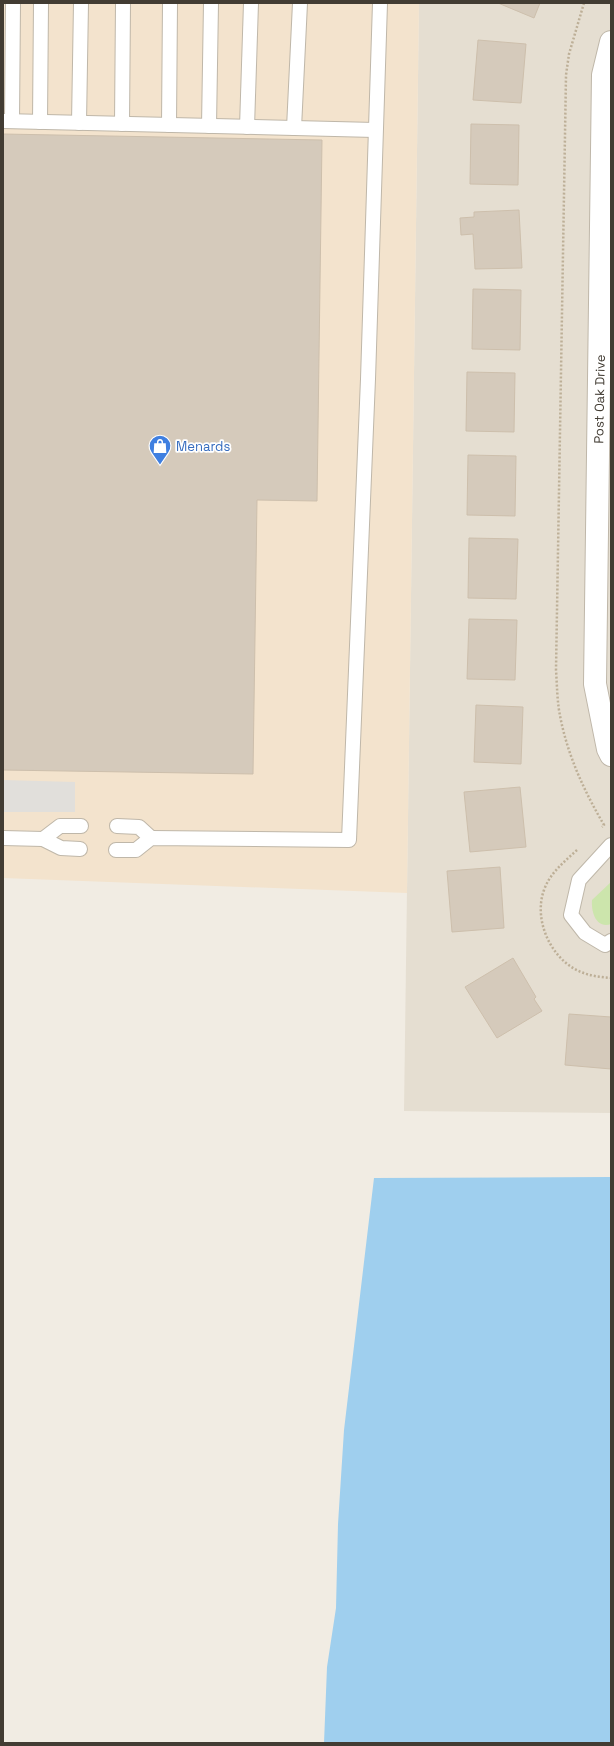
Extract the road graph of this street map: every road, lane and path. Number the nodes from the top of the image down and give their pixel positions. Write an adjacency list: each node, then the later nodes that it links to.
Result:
1 (14, 3): 11 (lane); 13 (lane)
2 (41, 3): 14 (lane)
3 (81, 3): 15 (lane)
4 (123, 3): 16 (lane)
5 (170, 3): 17 (lane)
6 (211, 3): 18 (lane)
7 (251, 3): 19 (lane)
8 (300, 3): 20 (lane)
9 (380, 3): 21 (lane)
10 (584, 3): 23 (path)
11 (3, 6)
12 (611, 42): 22 (street, Post Oak Drive)
13 (8, 121): 14 (lane)
14 (40, 122): 15 (lane)
15 (79, 123): 16 (lane)
16 (122, 124): 17 (lane)
17 (169, 125): 18 (lane)
18 (208, 126): 19 (lane)
19 (247, 127): 20 (lane)
20 (294, 128): 21 (lane)
21 (375, 130): 27 (lane)
22 (611, 755)
23 (604, 825)
24 (80, 826): 28 (lane)
25 (117, 826): 27 (lane)
26 (3, 838): 28 (lane)
27 (151, 838): 31 (lane)
28 (43, 839): 30 (lane)
29 (611, 845): 32 (lane)
30 (80, 849)
31 (116, 850)
32 (611, 941)

